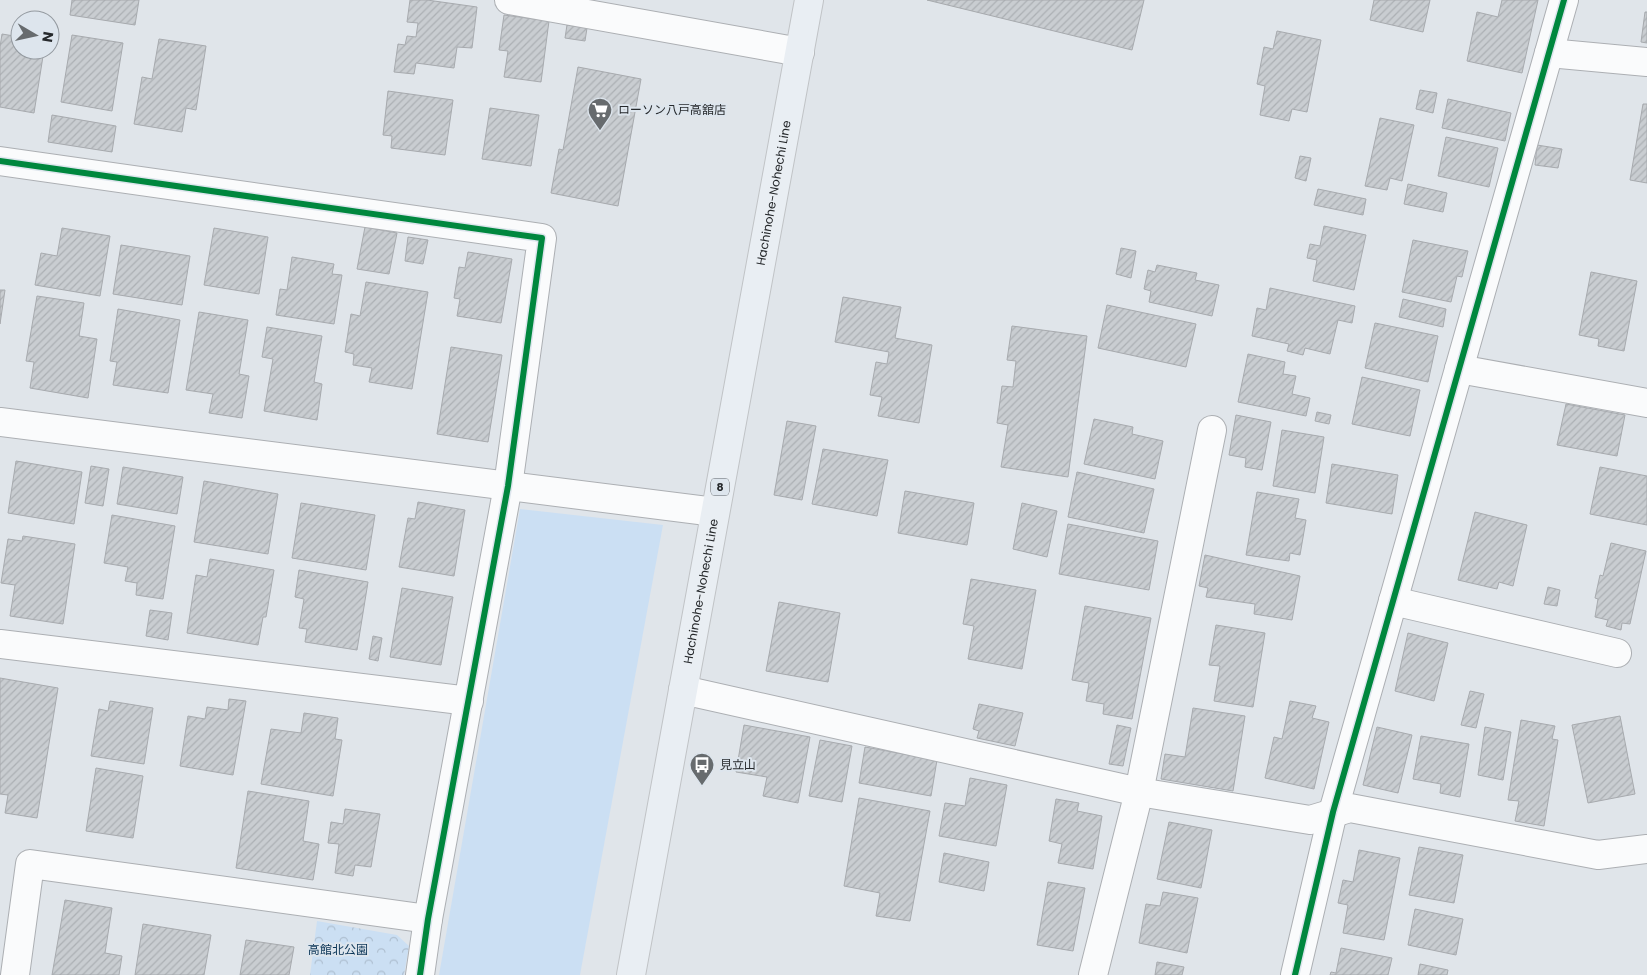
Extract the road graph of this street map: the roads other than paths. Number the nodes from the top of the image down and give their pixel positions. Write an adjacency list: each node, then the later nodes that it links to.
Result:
1 (509, 0): 4 (street)
2 (809, 0): 4 (main road, Hachinohe-Nohechi Line / 8)
3 (1564, 0): 5 (street)
4 (800, 52): 13 (main road, Hachinohe-Nohechi Line / 8)
5 (1549, 53): 6 (street); 8 (street)
6 (1647, 62)
7 (0, 161): 12 (street)
8 (1459, 369): 9 (street); 14 (street)
9 (1647, 403)
10 (0, 422): 12 (street)
11 (1212, 430): 19 (street)
12 (508, 486): 13 (street); 18 (street)
13 (716, 512): 17 (main road, Hachinohe-Nohechi Line / 8)
14 (1393, 601): 16 (street); 20 (street)
15 (0, 644): 18 (street)
16 (1617, 653)
17 (682, 690): 19 (street); 25 (main road, Hachinohe-Nohechi Line / 8)
18 (469, 700): 22 (street)
19 (1139, 792): 20 (street); 26 (street)
20 (1333, 812): 21 (street); 27 (street)
21 (1647, 849)
22 (428, 918): 23 (street); 24 (street)
23 (16, 975)
24 (420, 975)
25 (631, 975)
26 (1093, 975)
27 (1295, 975)

